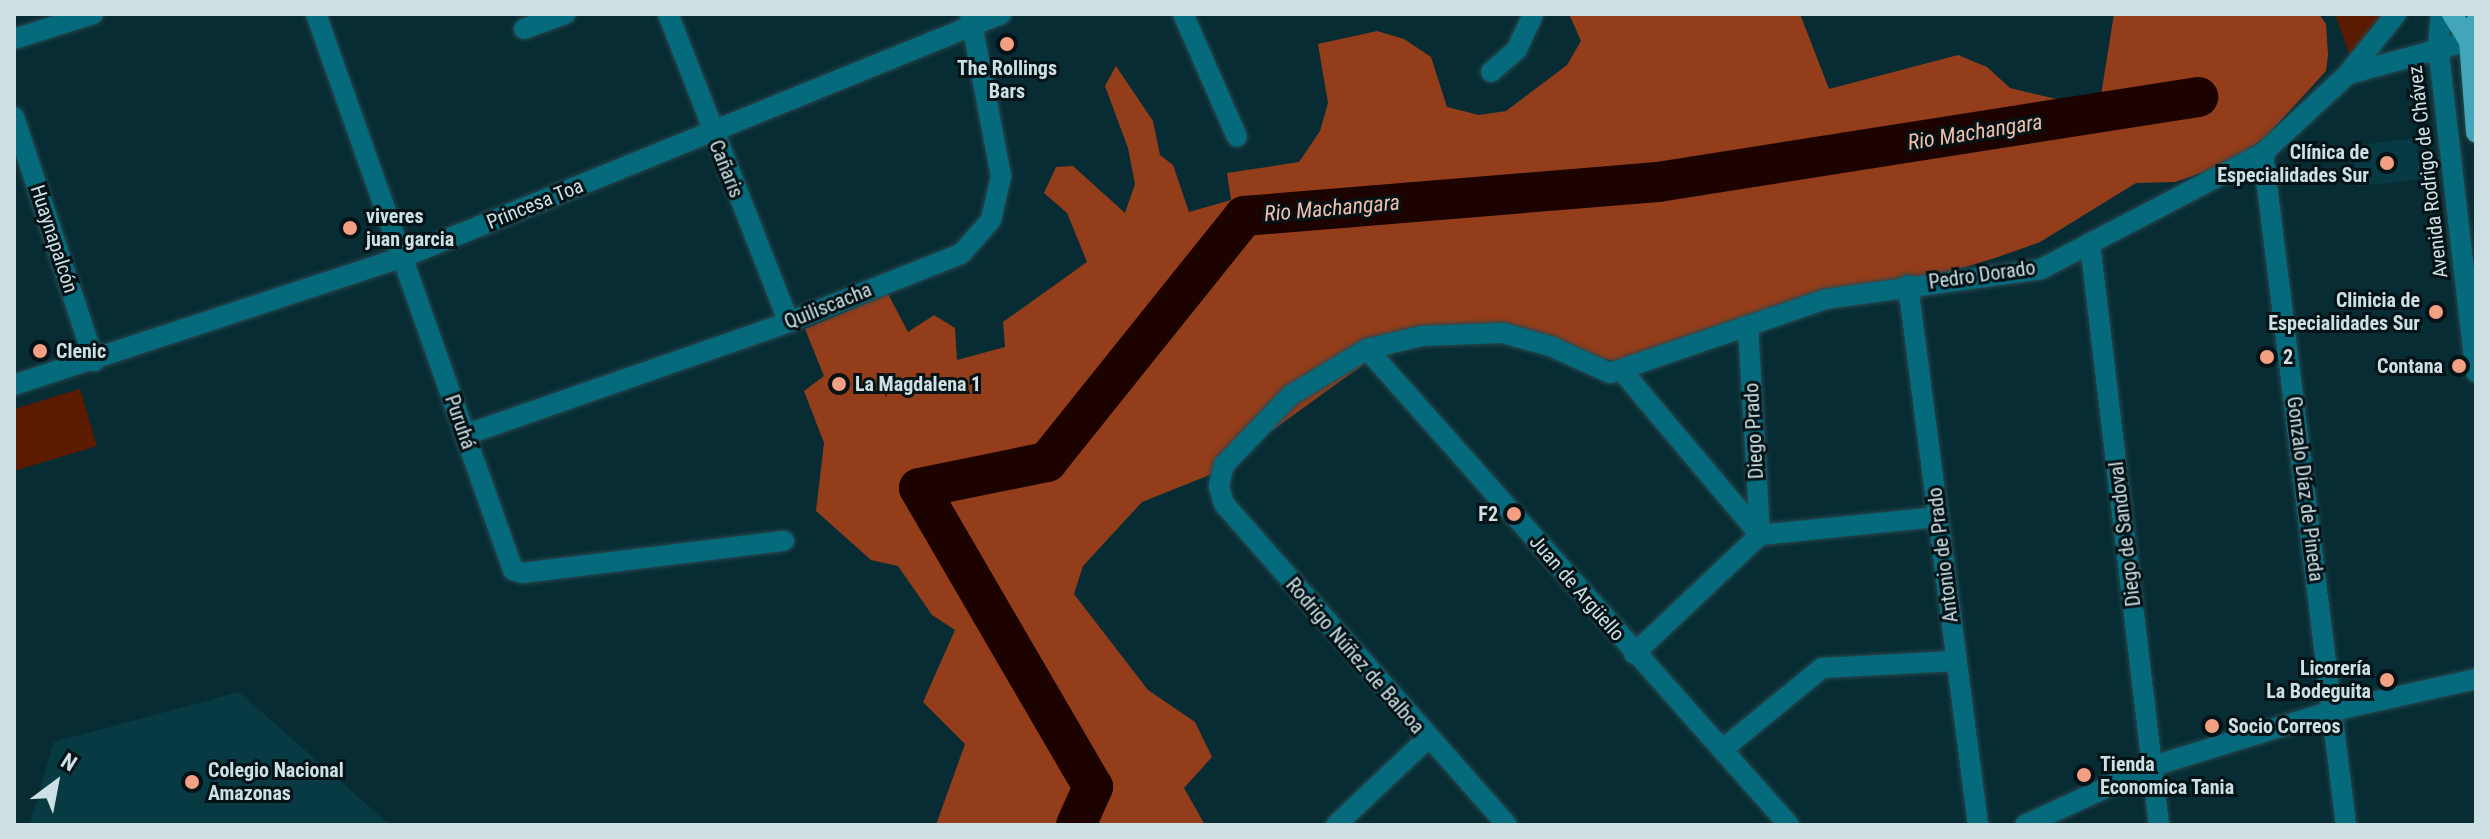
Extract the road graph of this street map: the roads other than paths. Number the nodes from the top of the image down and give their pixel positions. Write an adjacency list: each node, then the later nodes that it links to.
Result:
1 (93, 14): 14 (street)
2 (316, 14): 25 (street, Puruhá)
3 (565, 14): 13 (street)
4 (668, 14): 20 (street, Cañaris)
5 (1001, 14): 11 (street, Princesa Toa)
6 (1183, 14): 22 (street)
7 (1533, 14): 17 (street)
8 (2396, 14): 18 (street, Pedro Dorado)
9 (2441, 14): 16 (street, Avenida Rodrigo de Chávez)
10 (2452, 14): 15 (main road)
11 (972, 20): 20 (street, Princesa Toa); 27 (street, Quiliscacha)
12 (2476, 21): 15 (main road)
13 (524, 29)
14 (14, 39)
15 (2469, 41): 16 (street, Pedro Dorado); 21 (main road)
16 (2438, 46): 18 (street, Pedro Dorado); 32 (street, Avenida Rodrigo de Chávez)
17 (1491, 72)
18 (2346, 76): 23 (street, Pedro Dorado)
19 (14, 117): 30 (street, Huaynapalcón)
20 (711, 132): 25 (street, Princesa Toa); 27 (street, Cañaris)
21 (2476, 133)
22 (1237, 137)
23 (2263, 153): 24 (street, Pedro Dorado); 41 (street, Gonzalo Díaz de Pineda)
24 (2090, 243): 26 (street, Pedro Dorado); 44 (street, Diego de Sandoval)
25 (401, 258): 30 (street, Princesa Toa); 34 (street, Puruhá)
26 (1908, 285): 28 (street, Pedro Dorado); 35 (street, Antonio de Prado)
27 (789, 322): 34 (street, Quiliscacha)
28 (1748, 326): 31 (street, Pedro Dorado); 36 (street, Diego Prado)
29 (1367, 349): 31 (street); 38 (street, Juan de Argüello); 42 (street, Rodrigo Núñez de Balboa)
30 (94, 361): 33 (street, Princesa Toa)
31 (1622, 371): 36 (street)
32 (2476, 372)
33 (14, 385)
34 (465, 435): 37 (street, Puruhá)
35 (1938, 517): 36 (street); 39 (street, Antonio de Prado)
36 (1760, 535): 38 (street)
37 (784, 541)
38 (1634, 654): 43 (street, Juan de Argüello)
39 (1955, 661): 43 (street); 48 (street, Antonio de Prado)
40 (2476, 679): 41 (street)
41 (2332, 711): 44 (street); 51 (street, Gonzalo Díaz de Pineda)
42 (1427, 739): 45 (street); 46 (street, Rodrigo Núñez de Balboa)
43 (1723, 749): 47 (street, Juan de Argüello)
44 (2153, 766): 49 (street); 50 (street, Diego de Sandoval)
45 (1336, 825)
46 (1507, 825)
47 (1789, 825)
48 (1978, 825)
49 (2025, 825)
50 (2159, 825)
51 (2346, 825)

